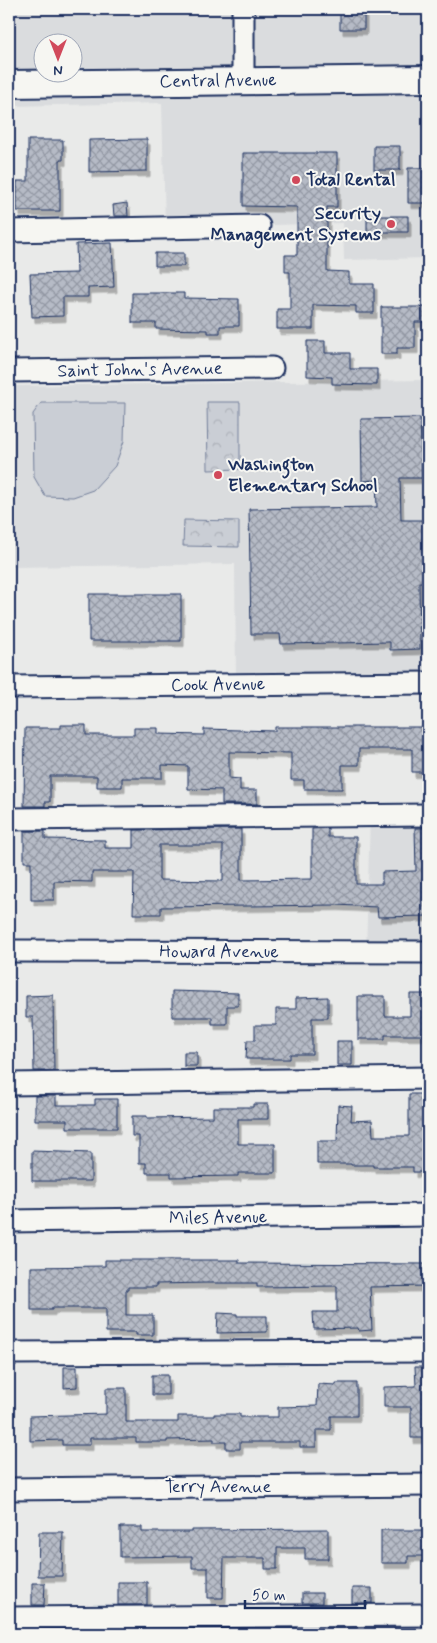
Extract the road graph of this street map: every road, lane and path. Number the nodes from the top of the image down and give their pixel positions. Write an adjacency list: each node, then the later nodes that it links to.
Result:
1 (243, 9): 3 (street)
2 (428, 79): 3 (main road, Central Avenue)
3 (243, 81): 4 (main road, Central Avenue)
4 (9, 84)
5 (259, 226): 6 (street)
6 (9, 231)
7 (272, 368): 8 (street, Saint John's Avenue)
8 (9, 371)
9 (428, 683): 10 (street, Cook Avenue)
10 (9, 687)
11 (428, 815): 12 (street)
12 (9, 819)
13 (9, 951): 14 (street, Howard Avenue)
14 (428, 952)
15 (428, 1078): 16 (street)
16 (9, 1084)
17 (428, 1215): 18 (street, Miles Avenue)
18 (9, 1221)
19 (428, 1350): 20 (street)
20 (9, 1353)
21 (428, 1485): 22 (street, Terry Avenue)
22 (9, 1489)
23 (428, 1615): 24 (street)
24 (9, 1618)

